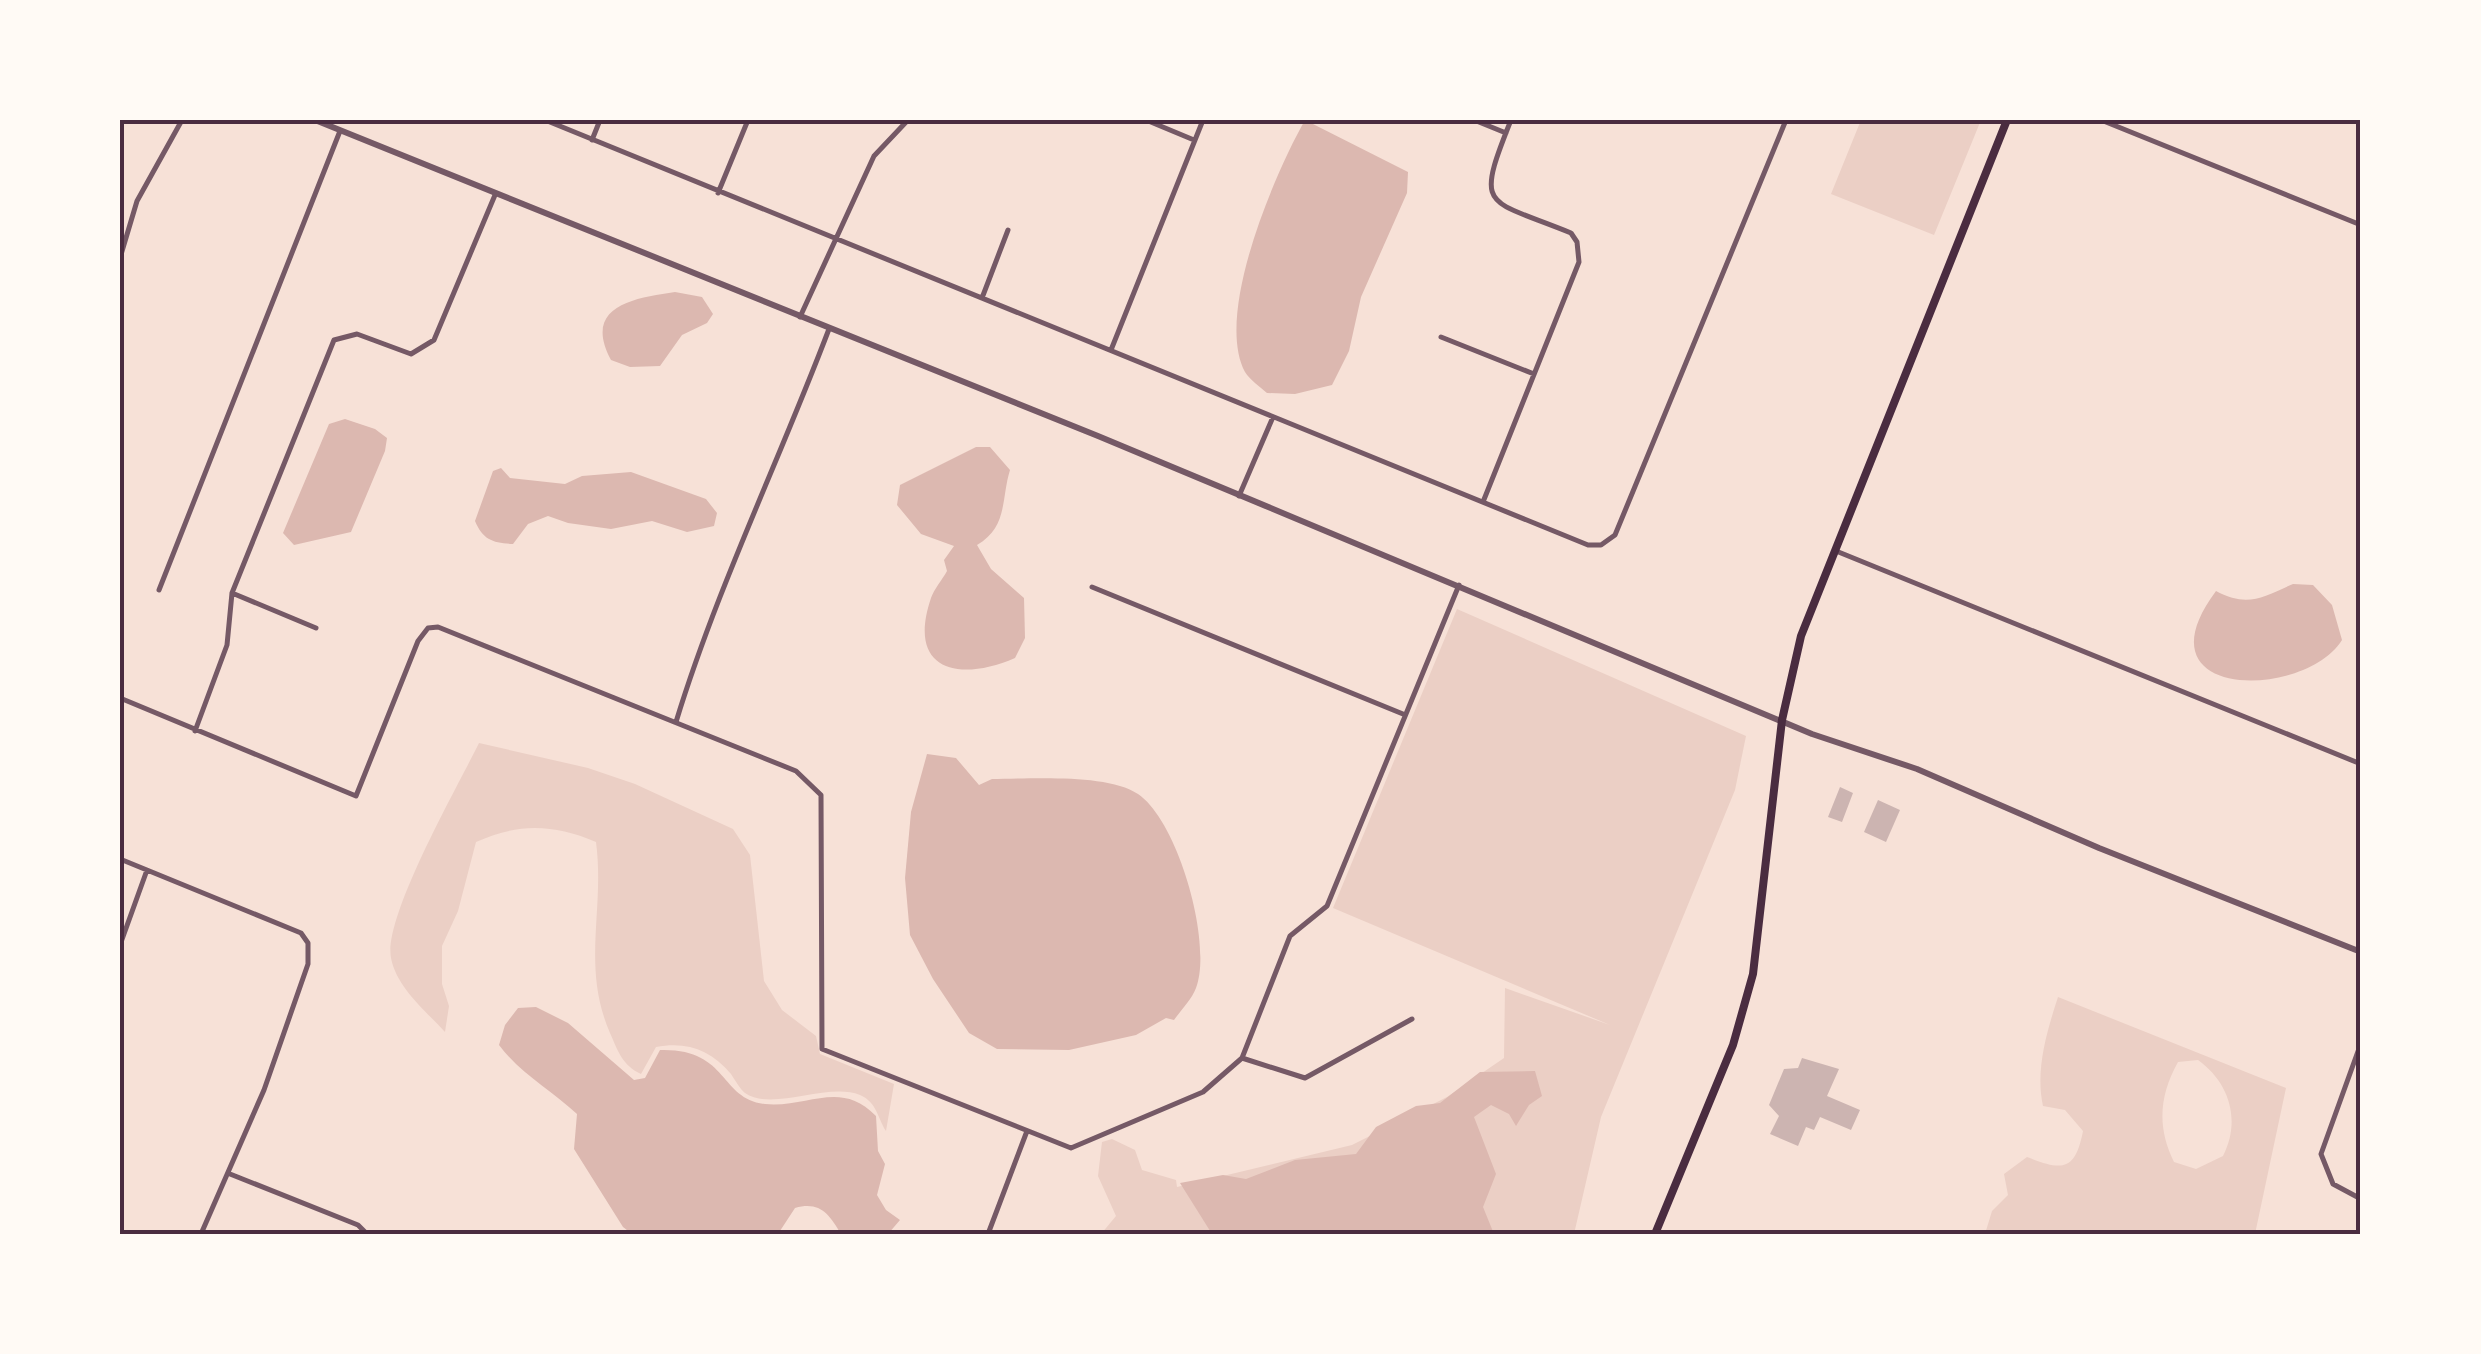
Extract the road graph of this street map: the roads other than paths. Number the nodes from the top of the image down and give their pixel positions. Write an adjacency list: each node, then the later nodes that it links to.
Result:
1 (182, 120): 23 (street)
2 (315, 120): 14 (street)
3 (545, 120): 16 (street)
4 (600, 120): 16 (street)
5 (748, 120): 18 (street)
6 (908, 120): 22 (street)
7 (1146, 120): 17 (street)
8 (1203, 120): 17 (street)
9 (1474, 120): 15 (street)
10 (1511, 120): 15 (street)
11 (1786, 120): 32 (street)
12 (2008, 120): 33 (main road)
13 (2102, 120): 20 (street)
14 (340, 131): 19 (street); 36 (street)
15 (1506, 133): 29 (street)
16 (592, 140): 18 (street)
17 (1194, 140): 28 (street)
18 (718, 193): 22 (street)
19 (495, 195): 25 (street); 37 (street)
20 (2361, 225)
21 (1008, 230): 24 (street)
22 (834, 237): 24 (street); 25 (street)
23 (120, 258)
24 (982, 298): 28 (street)
25 (800, 318): 26 (street)
26 (829, 329): 31 (street); 42 (street)
27 (1442, 337): 29 (street)
28 (1111, 350): 30 (street)
29 (1534, 374): 32 (street)
30 (1273, 417): 31 (street); 32 (street)
31 (1239, 496): 34 (street)
32 (1483, 502)
33 (1832, 550): 41 (main road); 44 (street)
34 (1459, 585): 40 (street); 41 (street)
35 (1092, 587): 40 (street)
36 (159, 590)
37 (232, 593): 38 (street); 43 (street)
38 (316, 628)
39 (120, 698): 43 (street)
40 (1403, 714): 51 (street)
41 (1782, 720): 48 (street); 58 (main road)
42 (676, 723): 43 (street); 52 (street)
43 (194, 731)
44 (2361, 764)
45 (120, 859): 46 (street)
46 (147, 870): 47 (street); 53 (street)
47 (120, 945)
48 (2361, 952)
49 (1412, 1019): 51 (street)
50 (2361, 1043): 54 (street)
51 (1242, 1058): 52 (street)
52 (1028, 1131): 57 (street)
53 (230, 1174): 55 (street); 56 (street)
54 (2361, 1199)
55 (201, 1234)
56 (367, 1234)
57 (988, 1234)
58 (1656, 1234)

